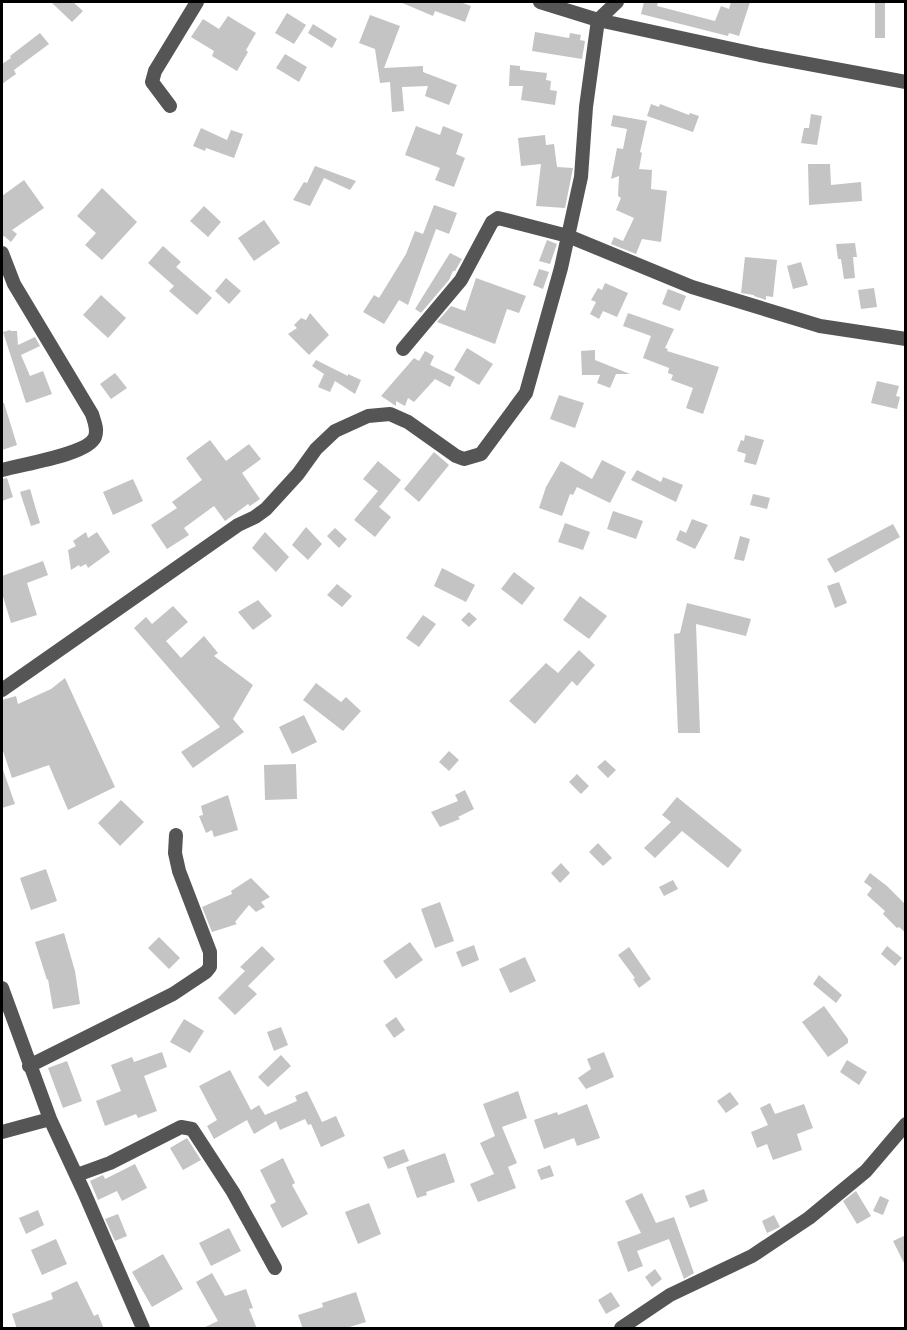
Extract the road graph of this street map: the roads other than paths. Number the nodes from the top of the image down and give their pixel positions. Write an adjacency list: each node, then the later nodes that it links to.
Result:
1 (197, 2): 6 (street)
2 (540, 2): 4 (street)
3 (617, 2): 4 (street)
4 (598, 20): 5 (street); 7 (street)
5 (906, 82)
6 (170, 106)
7 (568, 236): 9 (street); 10 (street); 12 (street)
8 (2, 254): 11 (street)
9 (906, 339)
10 (403, 349)
11 (2, 470)
12 (2, 690)
13 (176, 835): 15 (street)
14 (2, 988): 15 (street)
15 (29, 1066): 16 (street)
16 (50, 1119): 18 (street); 19 (street)
17 (906, 1124): 22 (street)
18 (2, 1132)
19 (77, 1175): 20 (street); 21 (street)
20 (275, 1268)
21 (143, 1329)
22 (621, 1329)

